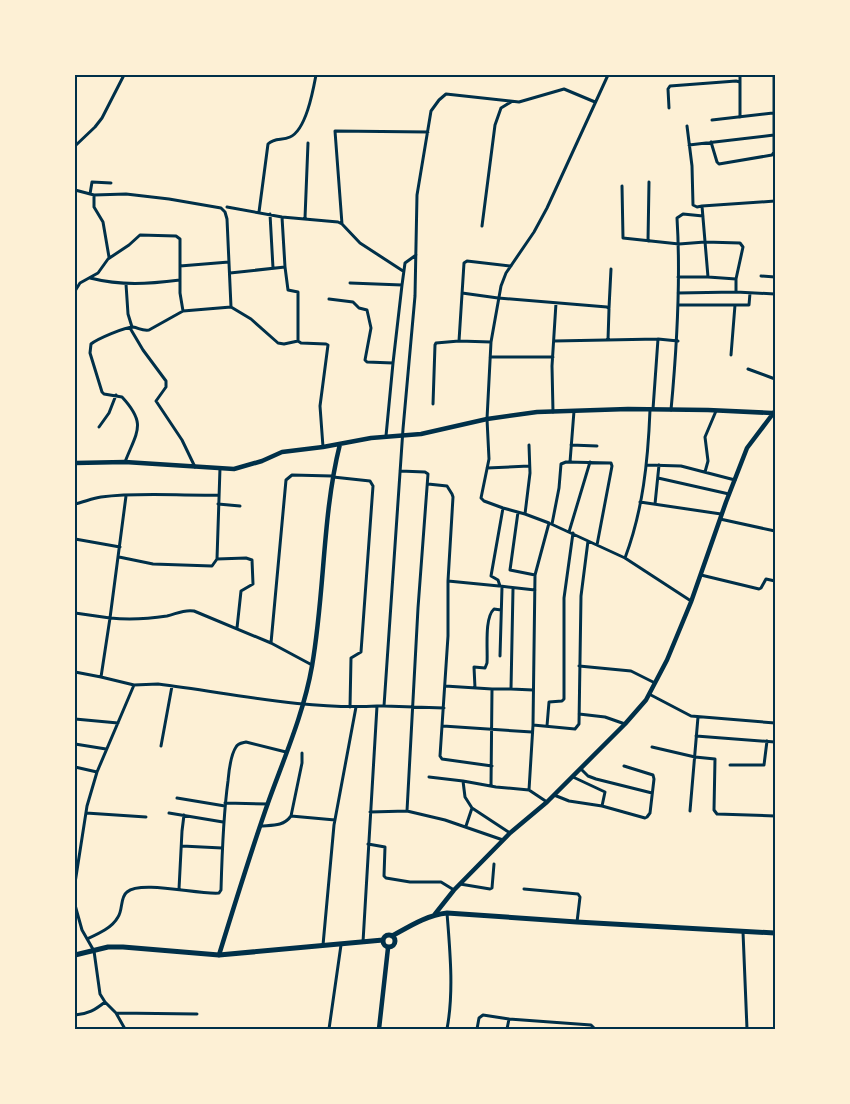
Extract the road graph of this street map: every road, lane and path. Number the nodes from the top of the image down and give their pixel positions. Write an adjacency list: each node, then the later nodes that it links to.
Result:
1 (124, 75): 21 (street)
2 (316, 75): 30 (street)
3 (608, 75): 9 (street)
4 (740, 75): 6 (street)
5 (774, 75): 7 (street)
6 (740, 82): 10 (street); 12 (street)
7 (775, 85): 11 (street)
8 (511, 102): 9 (street); 16 (street); 36 (street)
9 (595, 102): 44 (street)
10 (669, 108)
11 (773, 113): 12 (street); 15 (street)
12 (740, 117): 13 (street)
13 (712, 120)
14 (687, 126): 20 (street)
15 (774, 127): 17 (street)
16 (428, 132): 35 (street); 40 (street)
17 (774, 135): 18 (street); 18 (street)
18 (711, 142): 20 (street)
19 (308, 144): 34 (street)
20 (689, 145): 28 (street)
21 (75, 146)
22 (648, 182): 37 (street)
23 (111, 183): 26 (street)
24 (622, 186): 37 (street)
25 (75, 190): 26 (street)
26 (92, 194): 41 (street); 42 (street)
27 (775, 201): 28 (street)
28 (702, 206): 32 (street)
29 (227, 207): 30 (street)
30 (259, 212): 31 (street)
31 (270, 214): 33 (street); 46 (street)
32 (703, 216): 38 (street); 39 (street)
33 (282, 217): 34 (street); 45 (street)
34 (305, 218): 35 (street)
35 (342, 224): 48 (street)
36 (482, 226)
37 (648, 241): 39 (street)
38 (705, 242): 39 (street); 52 (street); 55 (street)
39 (679, 244): 51 (street)
40 (416, 255): 48 (street); 98 (street)
41 (109, 258): 43 (street); 54 (street)
42 (229, 262): 43 (street); 49 (street)
43 (180, 266): 56 (street)
44 (511, 266): 62 (street); 66 (street)
45 (285, 267): 46 (street); 77 (street)
46 (273, 268): 49 (street)
47 (611, 268): 72 (street)
48 (403, 271): 59 (street)
49 (230, 273): 71 (street)
50 (761, 276): 53 (street)
51 (678, 277): 52 (street); 63 (street)
52 (708, 277): 55 (street)
53 (775, 277)
54 (89, 278): 58 (street); 60 (street)
55 (736, 279): 61 (street)
56 (180, 280): 58 (street); 73 (street)
57 (350, 283): 59 (street)
58 (126, 284): 74 (street)
59 (402, 285): 85 (street)
60 (75, 291)
61 (736, 292): 63 (street); 64 (street)
62 (462, 293): 66 (street); 78 (street)
63 (678, 293): 69 (street)
64 (750, 293): 65 (street); 70 (street)
65 (775, 294)
66 (498, 298): 68 (street); 80 (street)
67 (329, 300): 85 (street)
68 (556, 303): 72 (street); 79 (street)
69 (678, 306): 70 (street); 81 (street)
70 (735, 306): 82 (street)
71 (231, 307): 73 (street); 77 (street)
72 (609, 309): 76 (street)
73 (183, 311): 74 (street)
74 (131, 327): 88 (street); 112 (street)
75 (658, 339): 76 (street); 81 (street); 90 (street)
76 (608, 340): 79 (street)
77 (298, 341): 104 (street)
78 (459, 341): 80 (street); 89 (street)
79 (554, 341): 84 (street)
80 (491, 342): 83 (street)
81 (678, 342): 91 (street)
82 (731, 356)
83 (490, 357): 84 (street); 96 (street)
84 (553, 358): 94 (street)
85 (392, 363): 99 (street)
86 (748, 369): 87 (street)
87 (775, 379)
88 (116, 395): 97 (street); 105 (street)
89 (433, 404)
90 (651, 409): 91 (street); 93 (street); 109 (street)
91 (671, 410): 92 (street)
92 (716, 410): 95 (street); 116 (street)
93 (574, 411): 94 (street); 102 (street)
94 (553, 412): 96 (street)
95 (774, 412): 119 (street)
96 (487, 419): 98 (street); 114 (street)
97 (99, 427)
98 (403, 435): 99 (street); 115 (street)
99 (386, 436): 100 (street)
100 (340, 444): 104 (street); 117 (street)
101 (529, 445): 111 (street)
102 (571, 445): 103 (street); 106 (street)
103 (597, 446)
104 (323, 447): 113 (street)
105 (125, 462): 108 (street); 112 (street)
106 (570, 462): 107 (street); 133 (street)
107 (590, 462): 135 (street); 138 (street)
108 (75, 463)
109 (647, 465): 110 (street); 124 (street)
110 (659, 465): 116 (street); 118 (street)
111 (529, 466): 114 (street); 131 (street)
112 (195, 467): 113 (street)
113 (220, 468): 122 (street)
114 (487, 468): 129 (street)
115 (400, 471): 120 (street); 172 (street)
116 (705, 472): 119 (street)
117 (332, 476): 155 (street); 157 (street); 173 (street)
118 (658, 478): 121 (street); 127 (street)
119 (735, 480): 121 (street)
120 (428, 484): 145 (street); 175 (street)
121 (729, 494): 132 (street)
122 (218, 495): 123 (street); 126 (street)
123 (126, 496): 125 (street); 139 (street)
124 (640, 502): 127 (street); 141 (street)
125 (75, 504)
126 (218, 504): 128 (street); 142 (street)
127 (656, 504): 132 (street)
128 (240, 506)
129 (503, 508): 130 (street); 147 (street)
130 (518, 512): 131 (street); 143 (street)
131 (525, 514): 133 (street)
132 (721, 517): 134 (street); 144 (street)
133 (551, 524): 135 (street); 143 (street)
134 (775, 531)
135 (571, 532): 137 (street); 185 (street)
136 (75, 539): 139 (street)
137 (588, 541): 138 (street); 158 (street)
138 (597, 545): 141 (street)
139 (120, 547): 140 (street)
140 (119, 557): 142 (street); 153 (street)
141 (625, 558): 150 (street)
142 (217, 559): 154 (street)
143 (535, 575): 149 (street)
144 (700, 576): 146 (street); 150 (street)
145 (448, 581): 147 (street); 164 (street)
146 (775, 581)
147 (501, 586): 148 (street); 151 (street)
148 (513, 589): 149 (street); 167 (street)
149 (535, 590): 168 (street)
150 (692, 602): 161 (street)
151 (501, 610): 156 (street); 165 (street)
152 (75, 613): 153 (street)
153 (110, 618): 154 (street); 160 (street)
154 (238, 628): 155 (street)
155 (271, 643): 157 (street)
156 (500, 656)
157 (312, 666): 170 (street)
158 (579, 666): 161 (street); 177 (street)
159 (75, 672): 160 (street)
160 (100, 677): 162 (street)
161 (655, 683): 169 (street)
162 (134, 685): 163 (street); 180 (street)
163 (172, 686): 170 (street); 192 (street)
164 (445, 686): 165 (street); 176 (street)
165 (475, 688): 166 (street)
166 (492, 689): 167 (street); 186 (street)
167 (511, 689): 168 (street)
168 (533, 690): 183 (street)
169 (649, 694): 178 (street); 182 (street)
170 (303, 704): 173 (street); 195 (street)
171 (377, 706): 172 (street); 174 (street); 220 (street)
172 (384, 706): 175 (street)
173 (350, 707): 174 (street)
174 (356, 707): 226 (street)
175 (412, 707): 176 (street); 217 (street)
176 (444, 708): 184 (street)
177 (579, 714): 182 (street); 185 (street)
178 (698, 717): 181 (street); 188 (street)
179 (75, 718): 180 (street)
180 (118, 723): 194 (street)
181 (775, 723)
182 (625, 724): 202 (street)
183 (533, 725): 185 (street); 187 (street)
184 (442, 726): 186 (street); 199 (street)
185 (547, 726)
186 (492, 729): 187 (street); 199 (street)
187 (532, 732): 208 (street)
188 (696, 736): 189 (street); 197 (street)
189 (767, 741): 190 (street); 198 (street)
190 (775, 742)
191 (75, 744): 194 (street)
192 (161, 746)
193 (652, 747): 197 (street)
194 (107, 750): 203 (street)
195 (286, 752): 213 (street); 214 (street)
196 (302, 753): 223 (street)
197 (695, 757): 218 (street); 224 (street)
198 (730, 764)
199 (492, 766): 207 (street)
200 (624, 766): 209 (street)
201 (75, 767): 203 (street)
202 (581, 769): 205 (street); 209 (street)
203 (97, 772): 221 (street)
204 (429, 777): 206 (street)
205 (573, 777): 210 (street); 215 (street)
206 (463, 781): 207 (street); 216 (street)
207 (491, 786): 208 (street)
208 (529, 790): 212 (street)
209 (652, 793): 215 (street)
210 (554, 795): 212 (street); 215 (street)
211 (177, 798): 214 (street)
212 (547, 802): 230 (street)
213 (268, 804): 214 (street); 228 (street)
214 (225, 805): 227 (street)
215 (602, 806)
216 (472, 808): 229 (street); 230 (street)
217 (407, 810): 220 (street); 229 (street)
218 (690, 811)
219 (169, 812): 222 (street)
220 (370, 812): 232 (street)
221 (86, 813): 225 (street); 236 (street)
222 (184, 815): 227 (street); 233 (street)
223 (291, 816): 226 (street); 228 (street)
224 (775, 816)
225 (146, 817)
226 (335, 820): 253 (street)
227 (223, 822): 234 (street)
228 (260, 826): 257 (street)
229 (466, 826): 231 (street)
230 (510, 832): 231 (street)
231 (503, 840): 237 (street)
232 (368, 844): 240 (street); 251 (street)
233 (182, 846): 234 (street); 238 (street)
234 (222, 848): 238 (street)
235 (494, 864): 237 (street)
236 (75, 883)
237 (460, 884): 240 (street)
238 (180, 889): 249 (street)
239 (524, 889): 245 (street)
240 (454, 890): 243 (street)
241 (75, 905): 244 (street)
242 (447, 913): 243 (main road); 245 (main road); 266 (street)
243 (435, 914): 248 (main road)
244 (76, 918): 249 (street)
245 (577, 922): 246 (main road)
246 (743, 932): 247 (main road); 270 (street)
247 (775, 933)
248 (392, 936): 250 (main road); 254 (main road)
249 (87, 939): 255 (street)
250 (383, 940): 251 (main road); 254 (main road)
251 (363, 942): 252 (main road)
252 (340, 944): 253 (main road); 264 (street)
253 (322, 946): 257 (main road)
254 (388, 948): 265 (street)
255 (94, 951): 256 (main road); 257 (main road); 258 (street)
256 (75, 955)
257 (219, 955)
258 (105, 1002): 259 (street); 261 (street)
259 (116, 1013): 260 (street); 263 (street)
260 (198, 1014)
261 (75, 1016)
262 (509, 1019): 267 (street); 268 (street); 269 (street)
263 (125, 1029)
264 (329, 1029)
265 (379, 1029)
266 (447, 1029)
267 (477, 1029)
268 (506, 1029)
269 (595, 1029)
270 (747, 1029)

